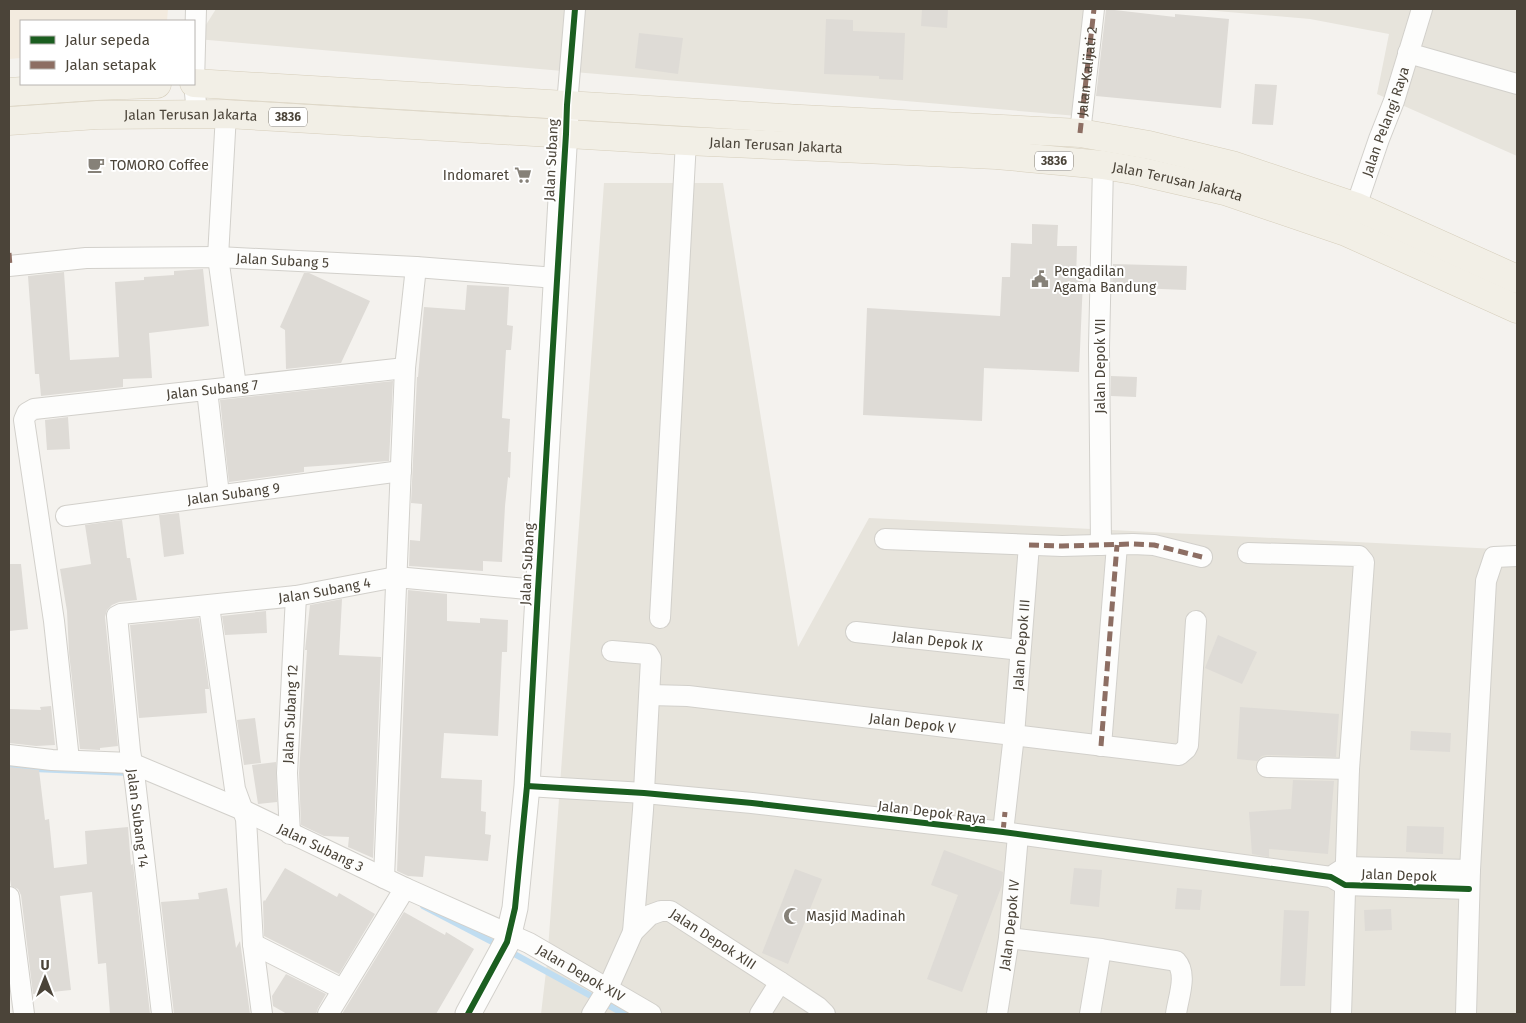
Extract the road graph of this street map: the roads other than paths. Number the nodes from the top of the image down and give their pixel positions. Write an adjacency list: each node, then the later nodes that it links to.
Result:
1 (196, 9): 5 (street)
2 (575, 9): 12 (street)
3 (1094, 9): 16 (street, Jalan Kalijati 2)
4 (1422, 9): 6 (street, Jalan Pelangi Raya)
5 (195, 46)
6 (1408, 53): 8 (street); 20 (street, Jalan Pelangi Raya)
7 (195, 83): 12 (main road, Jalan Terusan Jakarta / 3836)
8 (1517, 84)
9 (138, 85): 11 (main road)
10 (194, 85): 13 (street)
11 (9, 92)
12 (566, 105): 16 (main road, Jalan Terusan Jakarta / 3836); 17 (street, Jalan Subang)
13 (197, 113): 14 (main road, Jalan Terusan Jakarta / 3836); 15 (main road, Jalan Terusan Jakarta / 3836)
14 (226, 114): 17 (main road, Jalan Terusan Jakarta / 3836); 22 (street)
15 (9, 121)
16 (1080, 133): 20 (main road, Jalan Terusan Jakarta / 3836)
17 (566, 134): 18 (main road, Jalan Terusan Jakarta / 3836); 25 (street, Jalan Subang)
18 (686, 141): 19 (main road, Jalan Terusan Jakarta / 3836); 44 (street)
19 (1102, 176): 21 (main road, Jalan Terusan Jakarta / 3836); 36 (street, Jalan Depok VII)
20 (1357, 207): 21 (street, Jalan Pelangi Raya); 26 (main road, Jalan Terusan Jakarta / 3836)
21 (1346, 232): 27 (main road, Jalan Terusan Jakarta / 3836)
22 (218, 257): 23 (street, Jalan Subang 5); 24 (street, Jalan Subang 5); 29 (street)
23 (9, 262)
24 (416, 267): 25 (street, Jalan Subang 5); 28 (street)
25 (556, 278): 41 (street, Jalan Subang)
26 (1517, 279)
27 (1517, 309)
28 (406, 368): 29 (street, Jalan Subang 7); 31 (street)
29 (236, 386): 30 (street, Jalan Subang 7)
30 (207, 390): 32 (street); 54 (street, Jalan Subang 7)
31 (401, 471): 32 (street, Jalan Subang 9); 40 (street)
32 (219, 495): 33 (street, Jalan Subang 9)
33 (66, 516)
34 (885, 539): 35 (street)
35 (1029, 545): 36 (street); 49 (street, Jalan Depok III)
36 (1109, 545): 39 (street); 52 (street, Jalan Depok VII)
37 (1248, 553): 56 (street)
38 (1517, 556): 65 (street)
39 (1202, 557)
40 (396, 577): 41 (street, Jalan Subang 4); 42 (street, Jalan Subang 4); 64 (street)
41 (538, 590): 58 (street, Jalan Subang)
42 (296, 596): 43 (street, Jalan Subang 4); 61 (street, Jalan Subang 12)
43 (209, 606): 46 (street, Jalan Subang 4); 60 (street)
44 (660, 618)
45 (1196, 621): 52 (street, Jalan Depok V)
46 (117, 622): 57 (street, Jalan Subang 14)
47 (856, 632): 49 (street, Jalan Depok IX)
48 (612, 650): 50 (street)
49 (1020, 650): 51 (street, Jalan Depok III)
50 (650, 695): 51 (street, Jalan Depok V); 59 (street)
51 (1014, 735): 52 (street, Jalan Depok V); 62 (street, Jalan Depok III)
52 (1101, 746)
53 (9, 755): 54 (street)
54 (69, 760): 57 (street)
55 (1267, 767): 56 (street)
56 (1349, 769): 63 (street)
57 (133, 772): 60 (street, Jalan Subang 3); 77 (street, Jalan Subang 14)
58 (528, 786): 59 (street, Jalan Depok Raya); 71 (street, Jalan Subang)
59 (644, 793): 62 (street, Jalan Depok Raya); 68 (street)
60 (245, 820): 61 (street, Jalan Subang 3); 70 (street)
61 (290, 834): 64 (street, Jalan Subang 3)
62 (1011, 834): 63 (street, Jalan Depok Raya); 69 (street, Jalan Depok IV)
63 (1341, 877): 65 (street, Jalan Depok); 87 (street)
64 (384, 878): 66 (street, Jalan Subang 3)
65 (1469, 879): 88 (street)
66 (402, 893): 71 (street, Jalan Subang 3); 74 (street)
67 (9, 897): 76 (street)
68 (634, 932): 73 (street, Jalan Depok XIII); 75 (street, Jalan Depok XIII)
69 (1009, 938): 72 (street); 84 (street, Jalan Depok IV)
70 (253, 944): 74 (street); 78 (street)
71 (505, 945): 75 (street, Jalan Depok XIV); 80 (street, Jalan Subang)
72 (1101, 949): 85 (street); 86 (street)
73 (780, 982): 82 (street); 83 (street, Jalan Depok XIII)
74 (342, 989): 79 (street)
75 (600, 1001): 81 (street, Jalan Depok XIV)
76 (24, 1014)
77 (162, 1014)
78 (262, 1014)
79 (328, 1014)
80 (468, 1014)
81 (651, 1014)
82 (760, 1014)
83 (825, 1014)
84 (997, 1014)
85 (1090, 1014)
86 (1176, 1014)
87 (1341, 1014)
88 (1466, 1014)

